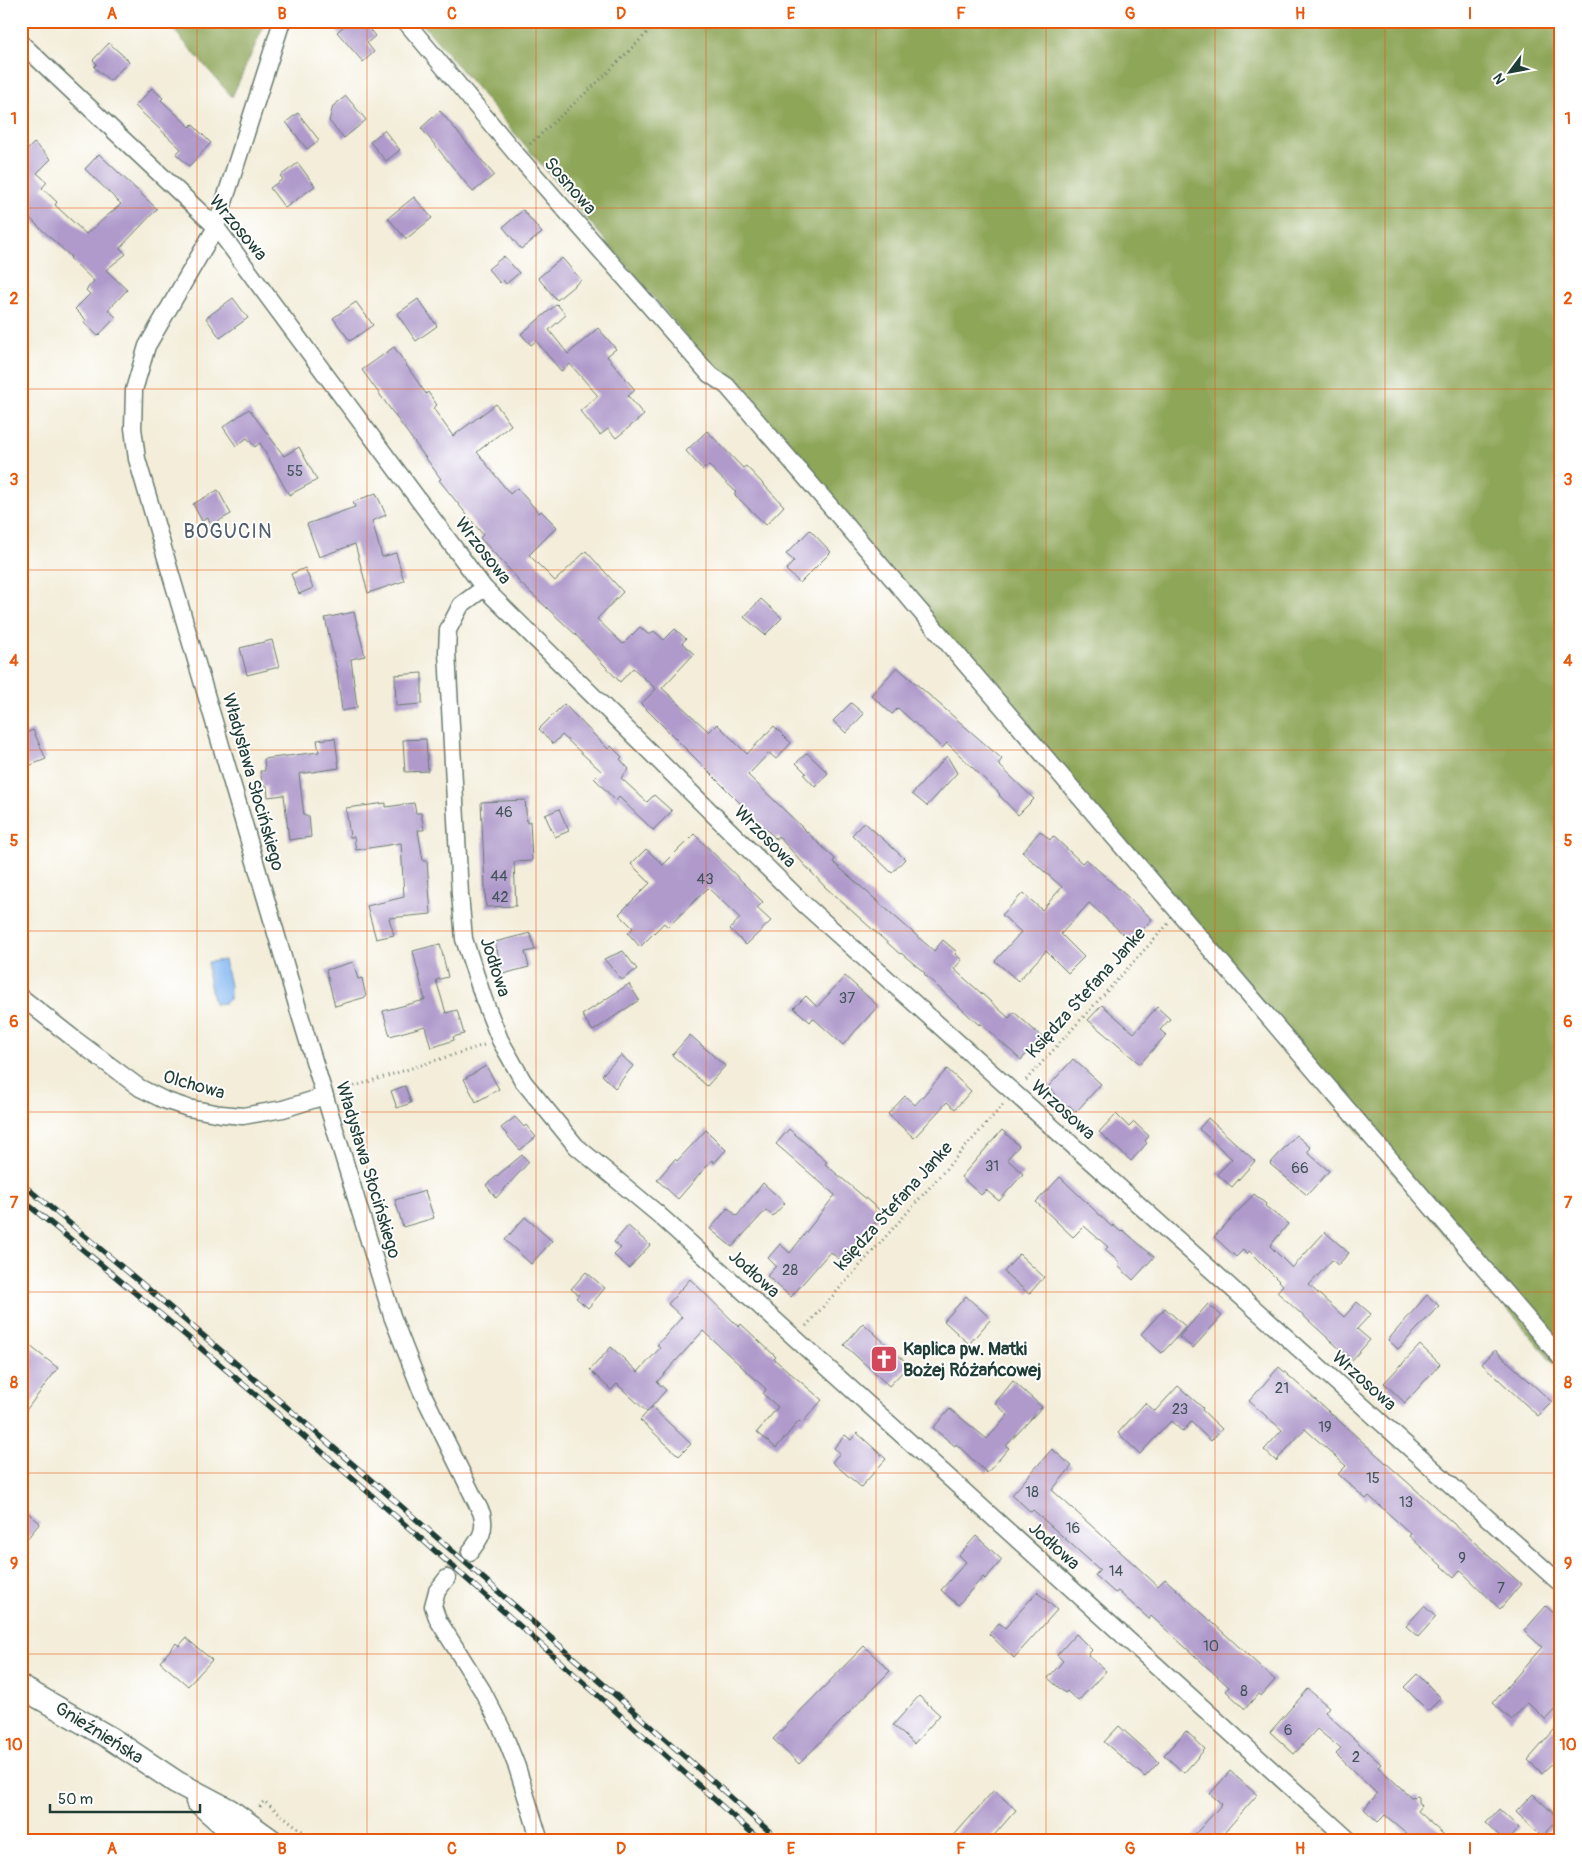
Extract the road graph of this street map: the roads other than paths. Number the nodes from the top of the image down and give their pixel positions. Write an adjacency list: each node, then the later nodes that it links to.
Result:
1 (282, 21): 4 (street, Władysława Słocińskiego)
2 (405, 21): 8 (street, Sosnowa)
3 (21, 43): 4 (street, Wrzosowa)
4 (216, 227): 5 (street, Wrzosowa); 7 (street, Władysława Słocińskiego)
5 (484, 588): 11 (street, Wrzosowa); 17 (street, Jodłowa)
6 (21, 997): 7 (street, Olchowa)
7 (325, 1096): 9 (street, Władysława Słocińskiego)
8 (1561, 1358)
9 (470, 1552)
10 (448, 1578): 16 (street)
11 (1561, 1584)
12 (21, 1687): 13 (main road, Gnieźnieńska)
13 (176, 1782): 14 (main road, Gnieźnieńska); 15 (main road, Gnieźnieńska)
14 (242, 1841)
15 (272, 1841)
16 (540, 1841)
17 (1350, 1841)

